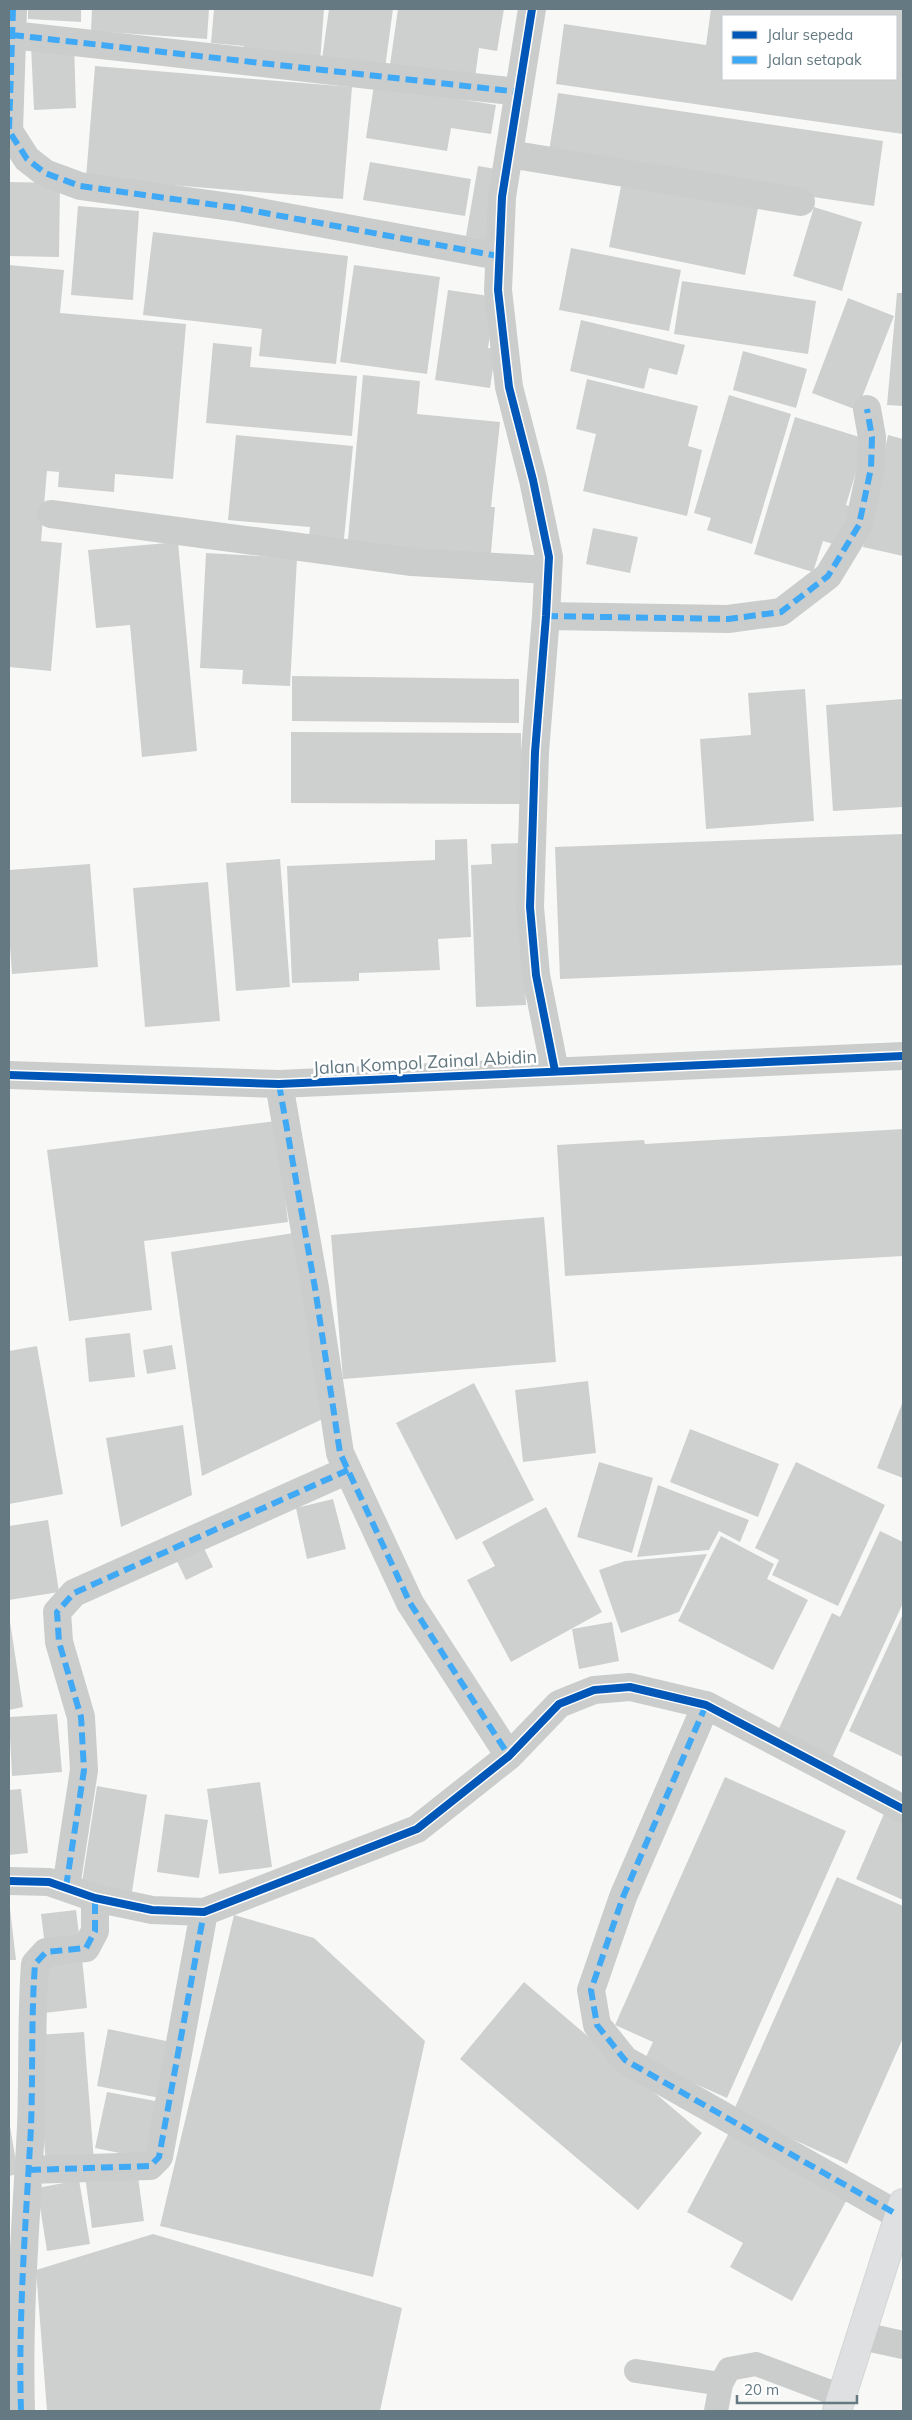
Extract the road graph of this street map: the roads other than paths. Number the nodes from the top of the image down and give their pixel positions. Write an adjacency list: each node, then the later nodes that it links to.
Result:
1 (532, 9): 3 (street)
2 (13, 22): 3 (street); 6 (street)
3 (518, 92): 4 (street)
4 (509, 154): 5 (street); 6 (street)
5 (801, 202)
6 (498, 256): 9 (street)
7 (866, 409): 10 (street)
8 (51, 514): 9 (street)
9 (548, 570): 10 (street)
10 (546, 616): 12 (street)
11 (903, 1056): 12 (street, Jalan Kompol Zainal Abidin)
12 (555, 1071): 14 (street, Jalan Kompol Zainal Abidin)
13 (9, 1075): 14 (street, Jalan Kompol Zainal Abidin)
14 (279, 1084): 15 (street)
15 (348, 1470): 17 (street); 20 (street)
16 (706, 1706): 17 (street); 18 (street); 24 (street)
17 (509, 1756): 22 (street)
18 (903, 1809)
19 (9, 1881): 20 (street)
20 (66, 1887): 21 (street)
21 (95, 1898): 22 (street); 23 (street)
22 (204, 1912): 23 (street)
23 (28, 2170): 30 (street)
24 (901, 2209): 25 (main road)
25 (862, 2336): 26 (street); 29 (main road)
26 (903, 2345)
27 (636, 2371): 28 (lane)
28 (721, 2384): 29 (lane); 31 (lane)
29 (839, 2404)
30 (21, 2411)
31 (716, 2411)

